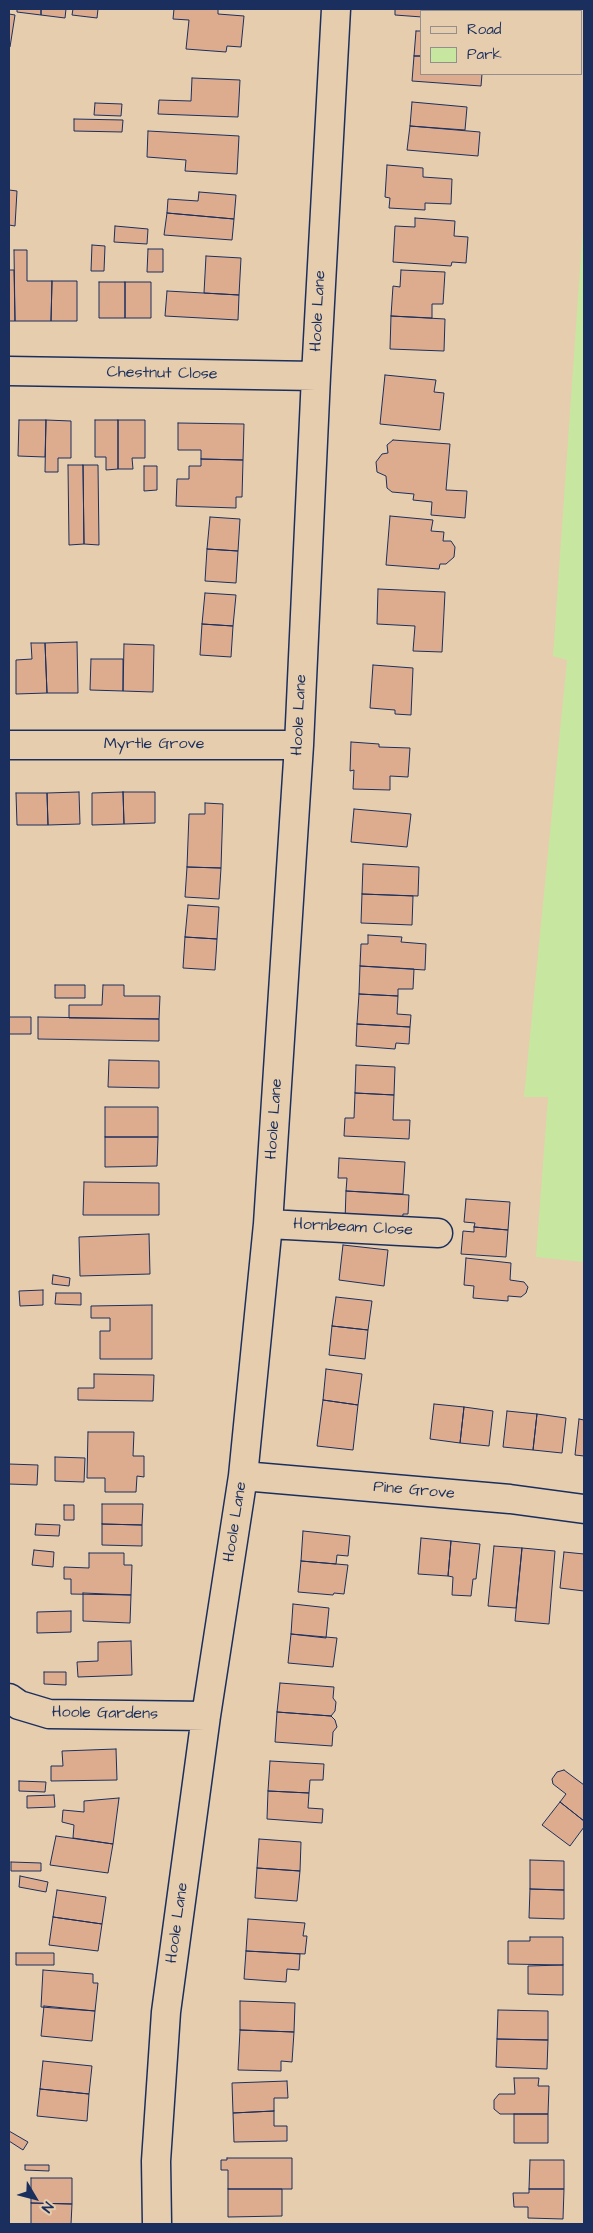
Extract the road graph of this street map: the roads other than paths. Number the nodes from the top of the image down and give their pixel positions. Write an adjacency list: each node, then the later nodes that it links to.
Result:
1 (336, 9): 3 (street, Hoole Lane)
2 (9, 371): 3 (street, Chestnut Close)
3 (316, 376): 4 (street, Hoole Lane)
4 (299, 745): 5 (street, Myrtle Grove); 6 (street, Hoole Lane)
5 (9, 746)
6 (268, 1224): 7 (street, Hornbeam Close); 8 (street, Hoole Lane)
7 (438, 1233)
8 (243, 1476): 9 (street, Pine Grove); 11 (street, Hoole Lane)
9 (584, 1509)
10 (9, 1698): 11 (street, Hoole Gardens)
11 (206, 1716): 12 (street, Hoole Lane)
12 (157, 2224)

